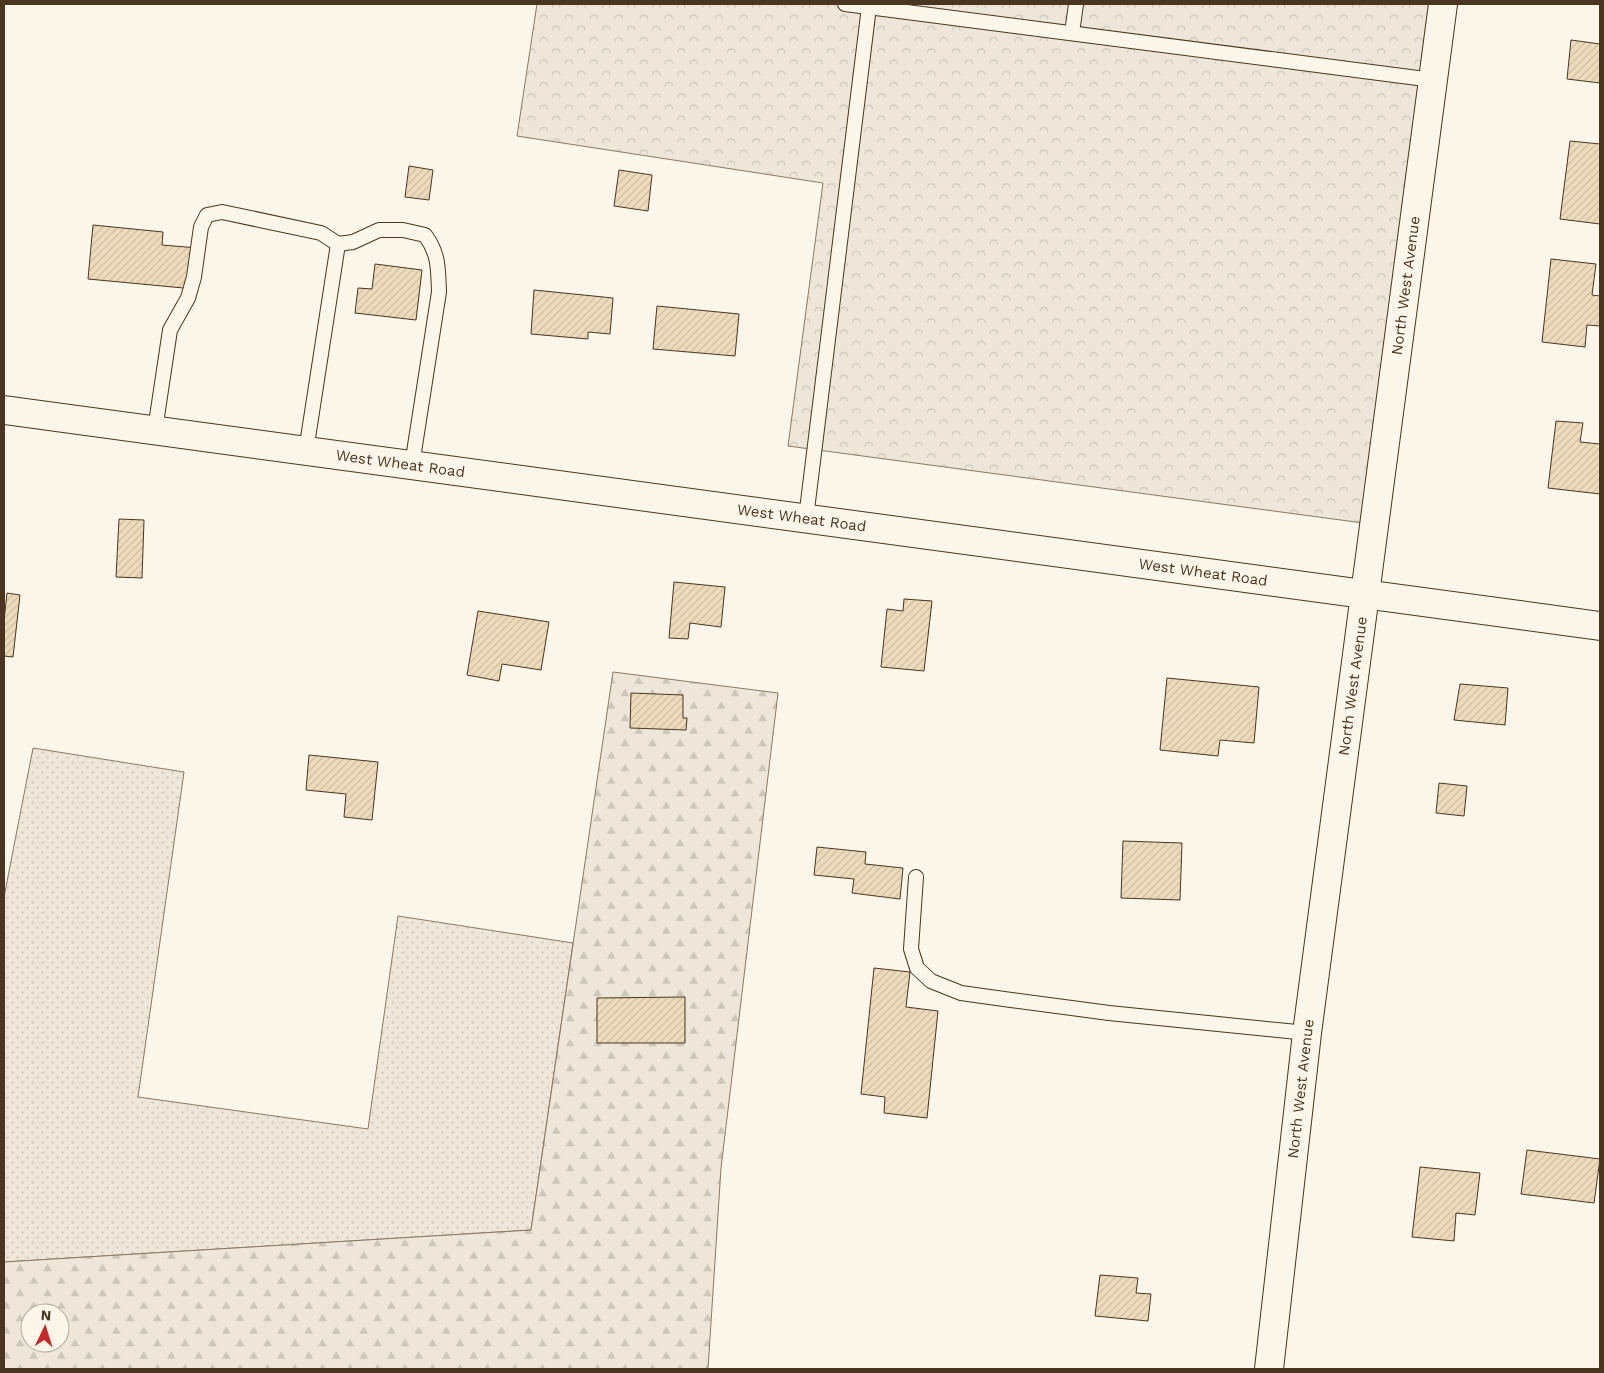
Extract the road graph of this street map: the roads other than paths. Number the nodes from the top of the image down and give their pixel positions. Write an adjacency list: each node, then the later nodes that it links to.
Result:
1 (845, 4): 4 (lane)
2 (1076, 4): 5 (lane)
3 (1443, 4): 6 (street, North West Avenue)
4 (869, 7): 5 (lane); 12 (lane)
5 (1072, 33): 6 (lane)
6 (1433, 80): 13 (street, North West Avenue)
7 (338, 244): 9 (lane); 10 (lane); 11 (lane)
8 (4, 410): 9 (street, West Wheat Road)
9 (155, 430): 10 (street, West Wheat Road)
10 (306, 451): 11 (street, West Wheat Road)
11 (412, 465): 12 (street, West Wheat Road)
12 (806, 518): 13 (street, West Wheat Road)
13 (1363, 594): 14 (street, West Wheat Road); 16 (street, North West Avenue)
14 (1600, 626)
15 (916, 877): 16 (lane)
16 (1307, 1033): 17 (street, North West Avenue)
17 (1270, 1369)

